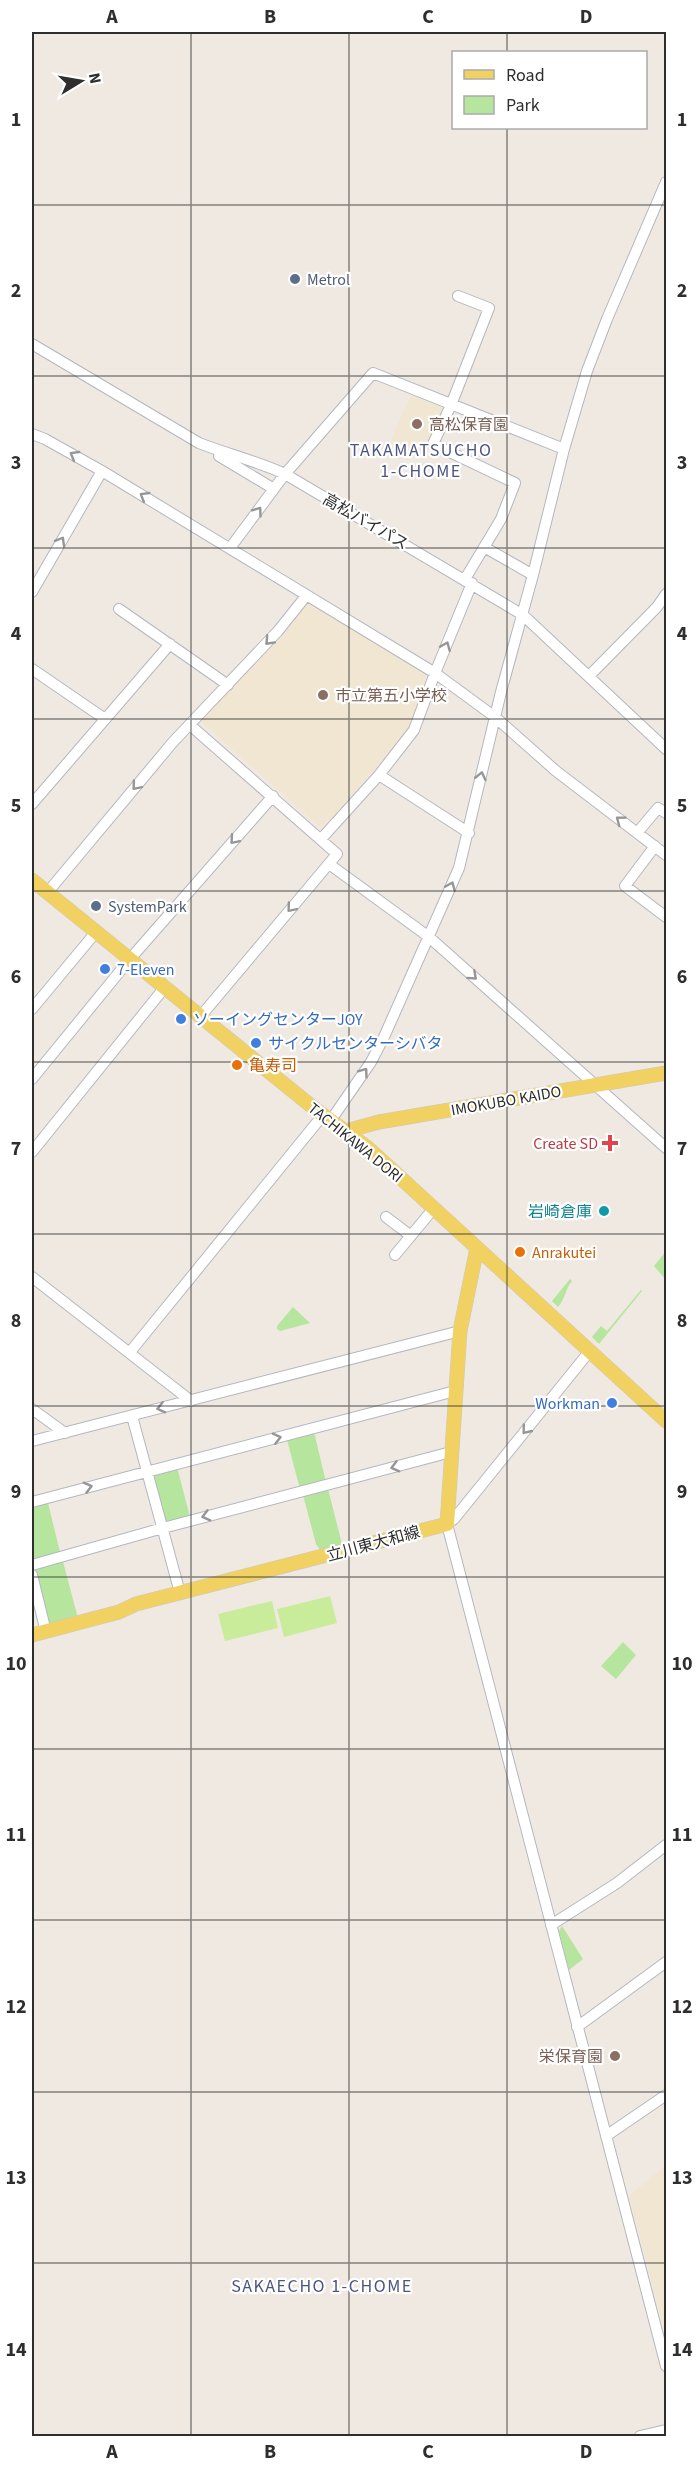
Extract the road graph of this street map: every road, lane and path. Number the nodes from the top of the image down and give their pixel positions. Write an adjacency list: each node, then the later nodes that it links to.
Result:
1 (666, 182): 7 (street)
2 (458, 296): 4 (street)
3 (32, 344): 6 (street, 高松バイパス)
4 (451, 405): 7 (street); 9 (street); 11 (street)
5 (32, 434): 8 (street, one-way to 5)
6 (196, 442): 9 (street, 高松バイパス); 10 (street)
7 (564, 449): 13 (street)
8 (102, 471): 12 (street, one-way to 8); 15 (street, one-way to 8)
9 (285, 474): 10 (street); 14 (street, 高松バイパス)
10 (274, 489): 12 (street, one-way to 10)
11 (484, 547): 13 (street); 14 (street)
12 (230, 548): 17 (street)
13 (533, 575): 19 (street)
14 (469, 581): 19 (street, 高松バイパス); 22 (street, one-way to 14)
15 (32, 592)
16 (666, 594): 23 (street)
17 (306, 596): 22 (street); 24 (street, one-way to 24)
18 (118, 609): 20 (street)
19 (523, 615): 23 (street, 高松バイパス); 25 (street)
20 (170, 644): 24 (street); 26 (street)
21 (32, 669): 26 (street)
22 (435, 673): 25 (street); 29 (street)
23 (590, 676): 28 (street, 高松バイパス)
24 (228, 685): 27 (street)
25 (495, 717): 33 (street, one-way to 25); 34 (street, one-way to 25)
26 (105, 719): 31 (street)
27 (190, 725): 30 (street); 40 (street, one-way to 40)
28 (666, 749)
29 (379, 775): 33 (street); 35 (street)
30 (273, 796): 35 (street); 44 (street, one-way to 44)
31 (32, 804)
32 (666, 813): 34 (street)
33 (469, 833): 43 (street, one-way to 33)
34 (637, 833): 36 (street)
35 (321, 838): 38 (street)
36 (655, 846): 37 (street); 41 (street)
37 (666, 855)
38 (329, 864): 43 (street); 47 (street, one-way to 47)
39 (32, 880): 40 (main road, TACHIKAWA DORI)
40 (47, 893): 42 (main road, TACHIKAWA DORI)
41 (666, 917)
42 (96, 932): 44 (main road, TACHIKAWA DORI); 46 (street)
43 (429, 937): 50 (street, one-way to 50); 51 (street, one-way to 43)
44 (130, 959): 45 (main road, TACHIKAWA DORI); 49 (street)
45 (165, 987): 47 (main road, TACHIKAWA DORI); 54 (street)
46 (32, 1010)
47 (200, 1017): 51 (main road, TACHIKAWA DORI)
48 (666, 1073): 50 (main road, IMOKUBO KAIDO)
49 (32, 1079)
50 (595, 1085): 52 (main road, IMOKUBO KAIDO); 53 (street)
51 (327, 1118): 52 (main road, TACHIKAWA DORI); 62 (street)
52 (346, 1131): 55 (main road, TACHIKAWA DORI)
53 (666, 1148)
54 (32, 1152)
55 (434, 1208): 57 (street); 58 (main road, TACHIKAWA DORI)
56 (386, 1217): 57 (street)
57 (411, 1236): 59 (street)
58 (477, 1248): 61 (main road); 63 (main road, TACHIKAWA DORI)
59 (395, 1256)
60 (32, 1276): 62 (street)
61 (460, 1331): 64 (main road); 65 (street)
62 (130, 1352): 65 (street)
63 (589, 1352): 68 (main road, TACHIKAWA DORI); 74 (street, one-way to 74)
64 (455, 1391): 71 (main road); 72 (street, one-way to 64)
65 (191, 1401): 67 (street, one-way to 67)
66 (32, 1409): 69 (street)
67 (132, 1416): 69 (street); 72 (street)
68 (666, 1421)
69 (65, 1433): 70 (street)
70 (32, 1441)
71 (451, 1452): 74 (main road); 75 (street, one-way to 75)
72 (147, 1472): 73 (street, one-way to 72); 75 (street)
73 (32, 1502)
74 (447, 1524): 78 (main road, 立川東大和線); 82 (street)
75 (163, 1528): 76 (street); 78 (street)
76 (32, 1565)
77 (32, 1575): 79 (street)
78 (180, 1593): 79 (main road, 立川東大和線)
79 (46, 1632): 80 (main road, 立川東大和線)
80 (32, 1635)
81 (666, 1845): 82 (street)
82 (551, 1925): 84 (street)
83 (666, 1962): 84 (street)
84 (577, 2027): 86 (street)
85 (666, 2095): 86 (street)
86 (606, 2136): 87 (street)
87 (666, 2366)
88 (666, 2430): 89 (street)
89 (640, 2436)

